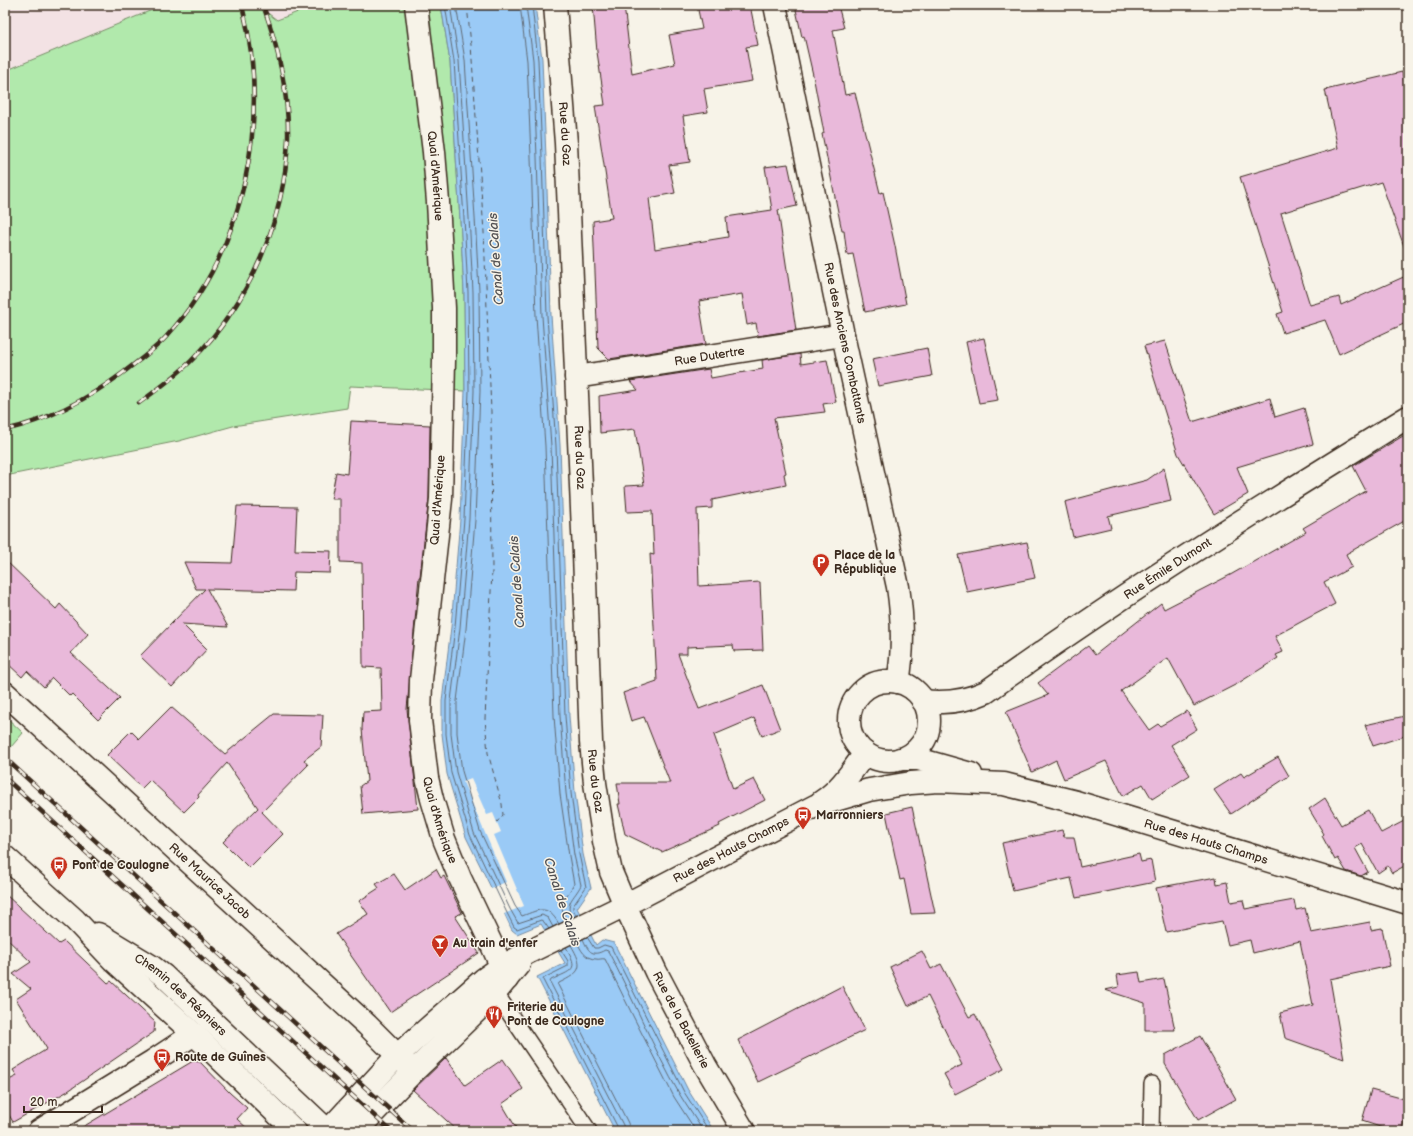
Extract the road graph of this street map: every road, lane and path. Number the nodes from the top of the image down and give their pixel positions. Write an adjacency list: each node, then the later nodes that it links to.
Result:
1 (416, 5): 18 (street, Quai d'Amérique)
2 (555, 5): 5 (street, Rue du Gaz)
3 (775, 5): 4 (street, Rue des Anciens Combattants)
4 (844, 335): 5 (street, Rue Dutertre); 7 (street, Rue des Anciens Combattants)
5 (576, 377): 16 (street, Rue du Gaz)
6 (1408, 417): 9 (street, Rue Émile Dumont)
7 (898, 682): 9 (street); 10 (street)
8 (5, 693): 20 (street, Rue Maurice Jacob)
9 (923, 701): 11 (street)
10 (865, 753): 11 (street); 13 (street)
11 (900, 759): 12 (street, Rue des Hauts Champs)
12 (1004, 784): 13 (street, Rue des Hauts Champs); 15 (street, Rue des Hauts Champs)
13 (815, 806): 16 (street, Rue des Hauts Champs)
14 (5, 857): 17 (street, Chemin des Régniers)
15 (1408, 903)
16 (625, 905): 18 (street, Rue des Hauts Champs); 28 (street, Rue de la Batellerie)
17 (75, 920): 19 (street, Chemin des Régniers); 25 (street, Chemin des Régniers)
18 (501, 979): 20 (street); 21 (street); 27 (lane)
19 (194, 1034): 23 (street); 24 (street, Chemin des Régniers)
20 (398, 1055): 21 (street, Rue Maurice Jacob); 25 (street)
21 (414, 1071): 26 (street)
22 (1152, 1084): 29 (lane)
23 (39, 1131)
24 (295, 1131)
25 (328, 1131)
26 (356, 1131)
27 (589, 1131)
28 (744, 1131)
29 (1151, 1131)

